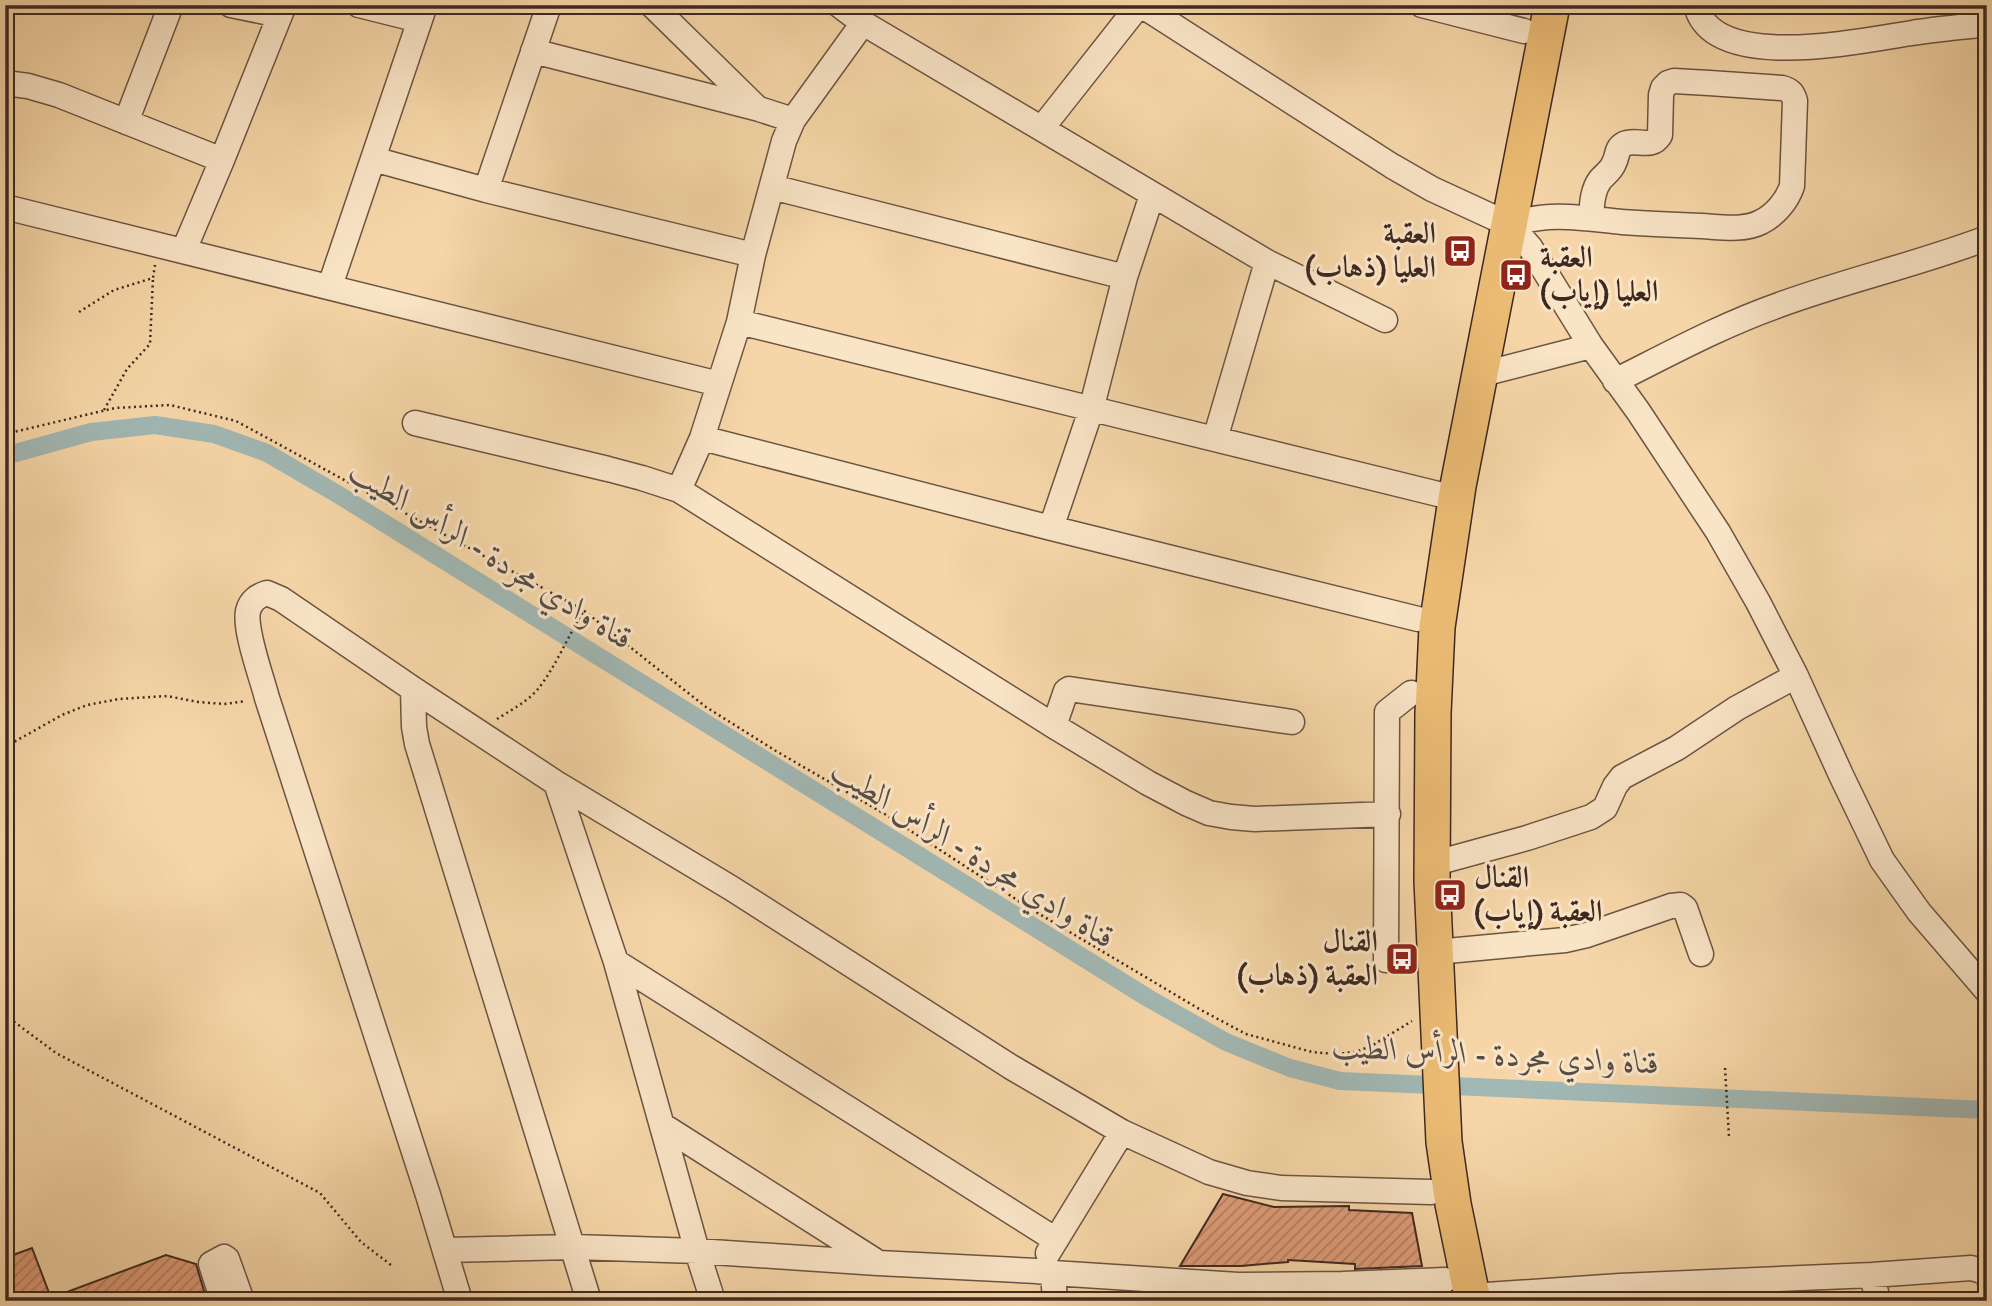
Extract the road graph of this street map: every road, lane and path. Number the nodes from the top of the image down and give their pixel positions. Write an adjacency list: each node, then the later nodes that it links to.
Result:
1 (171, 5): 20 (street)
2 (231, 5): 11 (street)
3 (359, 5): 12 (street)
4 (549, 5): 16 (street)
5 (652, 5): 18 (street)
6 (839, 5): 14 (street)
7 (1140, 5): 21 (street); 29 (street)
8 (1422, 5): 13 (street)
9 (1552, 5): 29 (highway)
10 (1696, 5): 15 (street)
11 (282, 10): 23 (street)
12 (422, 13): 22 (street)
13 (1526, 18): 29 (highway)
14 (863, 23): 19 (street); 21 (street)
15 (1987, 24)
16 (533, 51): 18 (street); 25 (street)
17 (5, 83): 20 (street)
18 (758, 109): 19 (street)
19 (793, 120): 24 (street)
20 (126, 122): 23 (street)
21 (1042, 128): 26 (street)
22 (373, 159): 25 (street); 36 (street)
23 (222, 160): 31 (street)
24 (772, 187): 32 (street); 34 (street)
25 (486, 190): 32 (street)
26 (1153, 195): 33 (street); 34 (street)
27 (5, 207): 31 (street)
28 (1591, 218): 28 (street); 29 (street)
29 (1500, 220): 40 (street); 41 (highway); 51 (highway)
30 (1987, 238): 42 (street)
31 (172, 247): 35 (path); 36 (street)
32 (753, 255): 39 (street)
33 (1267, 262): 38 (street); 49 (street)
34 (1125, 276): 45 (street)
35 (153, 278): 37 (path); 44 (path)
36 (330, 286): 43 (street)
37 (79, 312)
38 (1385, 320)
39 (739, 322): 43 (street); 45 (street)
40 (1591, 346): 41 (street); 42 (street)
41 (1479, 375): 65 (highway)
42 (1615, 381): 55 (street)
43 (719, 384): 48 (street)
44 (104, 410): 47 (path); 53 (path)
45 (1091, 410): 49 (street); 52 (street)
46 (415, 423): 50 (street)
47 (5, 434)
48 (702, 438): 50 (street); 52 (street)
49 (1215, 439): 51 (street)
50 (678, 490): 60 (street)
51 (1438, 494): 54 (highway)
52 (1051, 528): 54 (street)
53 (583, 610): 61 (path); 74 (path)
54 (1418, 619): 57 (highway)
55 (1796, 676): 65 (street); 68 (street)
56 (413, 689): 58 (street); 61 (street); 82 (street)
57 (1411, 693): 64 (street); 74 (highway)
58 (267, 698): 62 (path); 83 (street)
59 (1292, 722): 60 (street)
60 (1054, 726): 64 (street)
61 (475, 730): 63 (street)
62 (5, 747)
63 (556, 783): 70 (street); 78 (street)
64 (1388, 814): 69 (street)
65 (1432, 864): 66 (highway)
66 (1436, 952): 67 (street); 74 (highway)
67 (1701, 954)
68 (1957, 957): 71 (street); 72 (street)
69 (1386, 960)
70 (616, 962): 77 (street); 81 (street)
71 (1987, 967)
72 (1987, 992)
73 (5, 1015): 86 (path)
74 (1424, 1030): 76 (highway)
75 (1725, 1068): 79 (path)
76 (1432, 1113): 80 (highway); 95 (highway)
77 (662, 1125): 84 (street); 85 (street)
78 (1122, 1132): 80 (street); 81 (street)
79 (1729, 1137)
80 (1431, 1192): 95 (highway)
81 (1056, 1240): 87 (street)
82 (574, 1247): 83 (street); 84 (street); 99 (street)
83 (446, 1250): 98 (street)
84 (696, 1251): 85 (street); 100 (street)
85 (878, 1263): 87 (street)
86 (391, 1265)
87 (1045, 1272): 90 (street); 101 (street)
88 (1872, 1275): 89 (street); 91 (street); 102 (street)
89 (1987, 1276)
90 (1176, 1291): 93 (street)
91 (1753, 1291): 94 (street)
92 (1344, 1292): 93 (street); 95 (street)
93 (1283, 1293)
94 (1623, 1293): 95 (street)
95 (1468, 1296)
96 (223, 1301): 97 (street)
97 (242, 1301)
98 (460, 1301)
99 (589, 1301)
100 (713, 1301)
101 (1055, 1301)
102 (1878, 1301)

